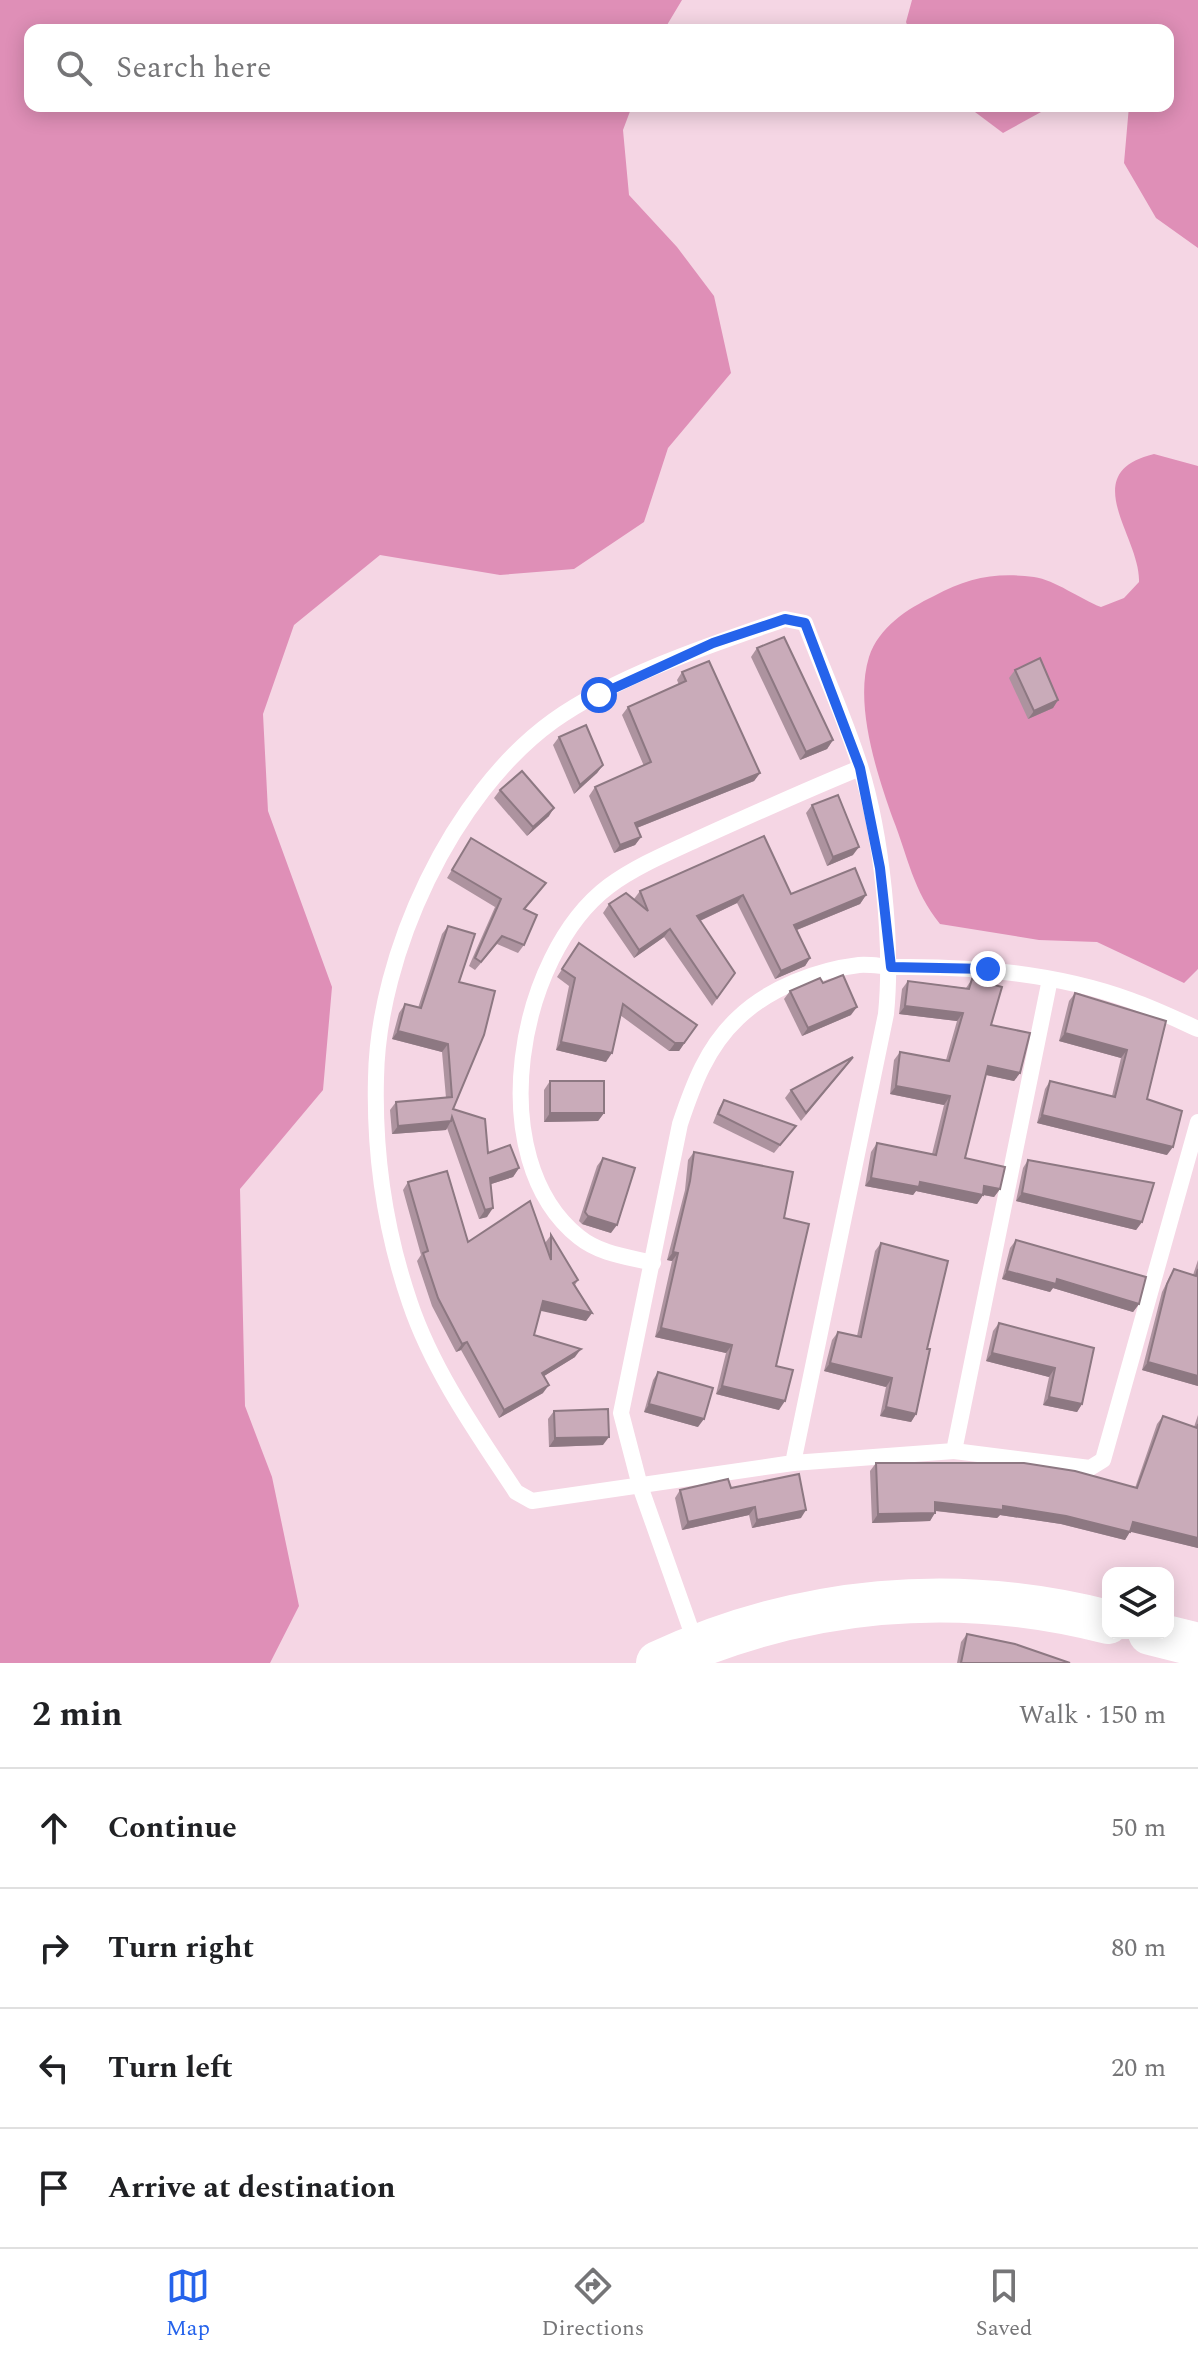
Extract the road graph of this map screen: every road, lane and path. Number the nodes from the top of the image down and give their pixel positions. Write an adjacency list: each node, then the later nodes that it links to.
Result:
1 (860, 768): 2 (lane); 6 (lane); 9 (lane)
2 (891, 967): 3 (lane); 6 (lane); 8 (lane)
3 (1050, 979): 4 (lane); 7 (lane)
4 (1198, 1029)
5 (1198, 1122): 7 (lane)
6 (653, 1263): 9 (lane)
7 (954, 1451): 8 (lane)
8 (793, 1463): 9 (lane)
9 (640, 1486): 13 (lane)
10 (1102, 1621): 13 (street)
11 (1174, 1639): 12 (street)
12 (1198, 1645)
13 (677, 1654)

